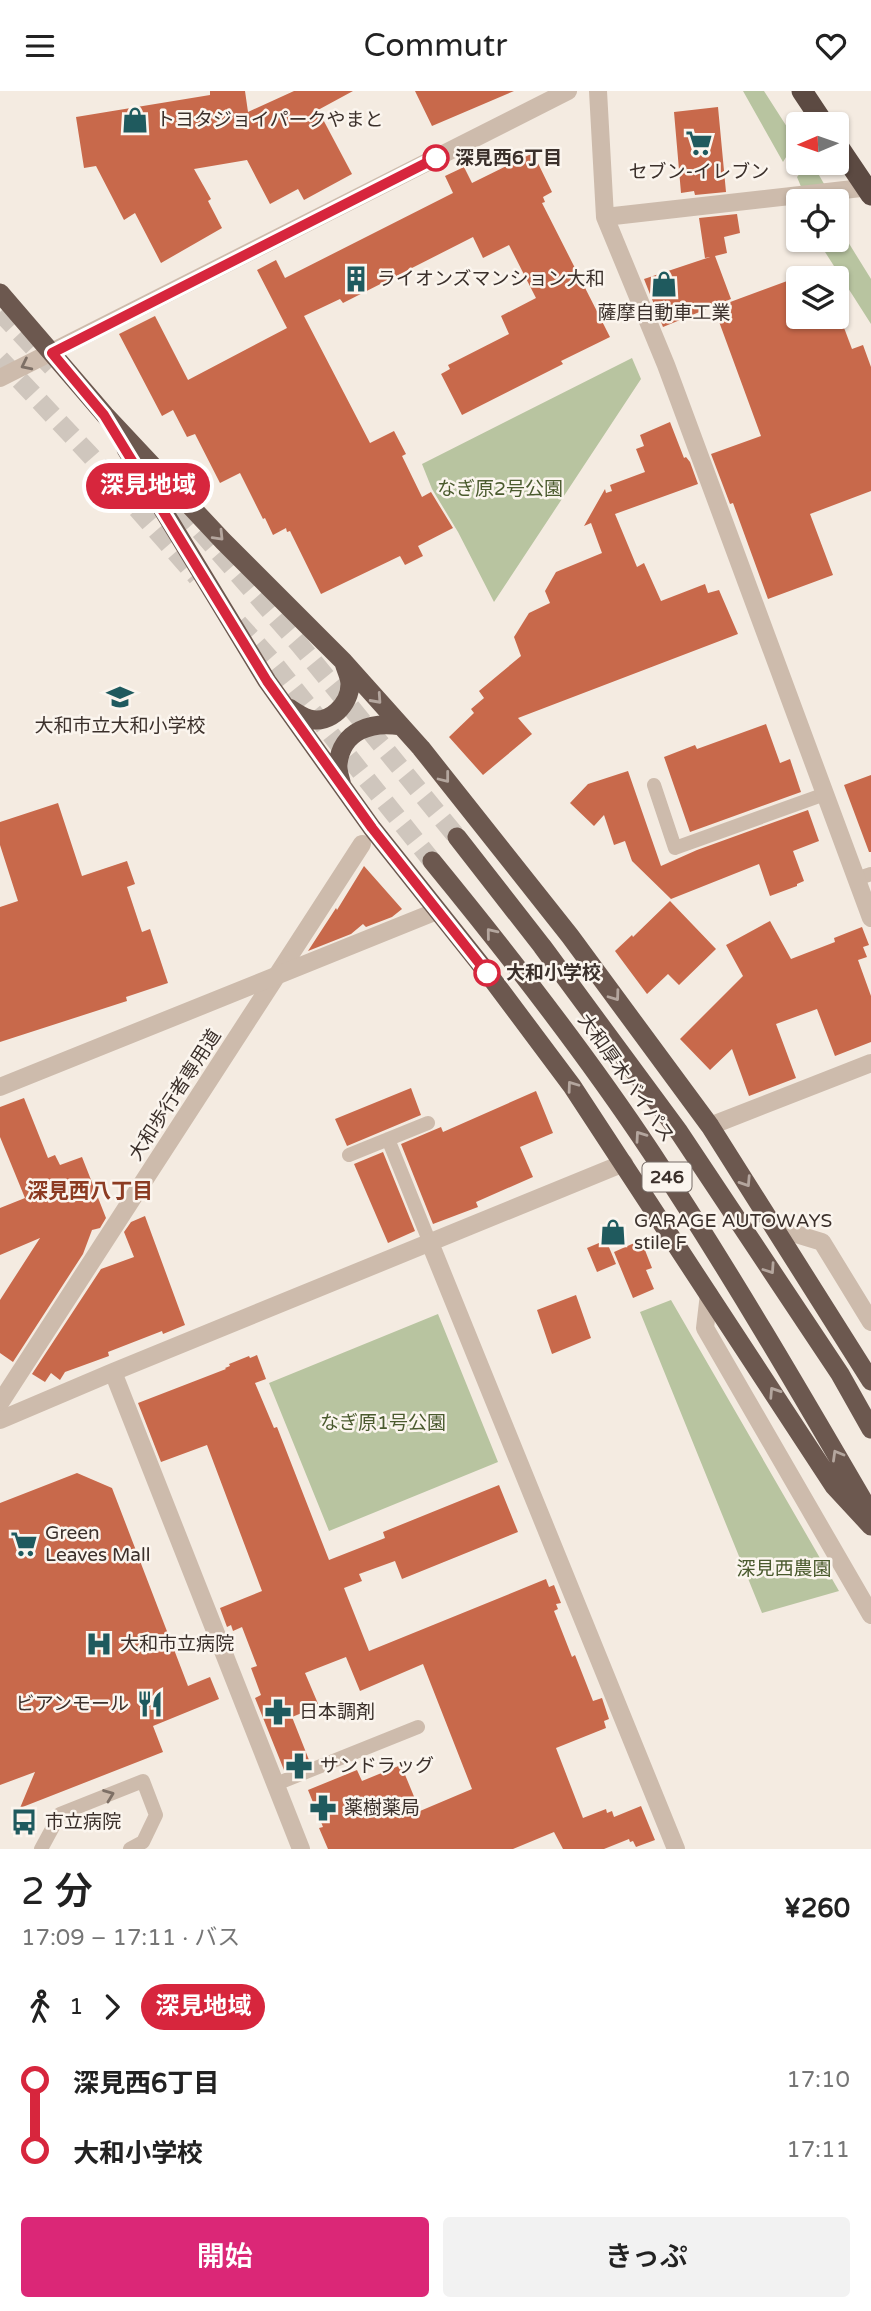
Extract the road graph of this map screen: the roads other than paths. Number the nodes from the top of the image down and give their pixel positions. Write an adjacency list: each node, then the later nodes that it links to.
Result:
1 (568, 91): 10 (street)
2 (598, 91): 8 (street)
3 (802, 91): 4 (highway)
4 (816, 112)
5 (849, 162): 7 (highway, bridge)
6 (871, 187): 8 (street)
7 (871, 195)
8 (605, 218): 18 (street)
9 (0, 293): 10 (highway)
10 (52, 353): 11 (street, one-way to 11); 12 (highway)
11 (0, 378)
12 (104, 415): 13 (highway, one-way to 13); 14 (highway)
13 (344, 662): 14 (highway); 15 (highway, one-way to 15)
14 (284, 706): 17 (highway)
15 (401, 726): 17 (highway); 29 (highway, one-way to 29)
16 (654, 785): 18 (lane)
17 (343, 788): 23 (highway)
18 (825, 795): 22 (street)
19 (457, 837): 41 (highway, 大和厚木バイパス / 246, one-way to 41)
20 (362, 845): 25 (street, 大和歩行者専用道)
21 (432, 861): 42 (highway, 大和厚木バイパス / 246, one-way to 21)
22 (864, 877): 24 (street)
23 (437, 911): 25 (street); 32 (highway, one-way to 23)
24 (871, 918)
25 (277, 975): 27 (street); 39 (street, 大和歩行者専用道)
26 (871, 1063): 29 (street)
27 (0, 1087)
28 (428, 1123): 30 (lane)
29 (710, 1126): 33 (highway, one-way to 33)
30 (388, 1139): 31 (lane); 34 (lane)
31 (349, 1155)
32 (624, 1163): 34 (street); 35 (highway)
33 (776, 1228): 36 (street); 38 (highway)
34 (430, 1243): 37 (street); 50 (street)
35 (709, 1294): 43 (highway, one-way to 35); 44 (street)
36 (871, 1322)
37 (113, 1372): 40 (street); 46 (street)
38 (871, 1381)
39 (0, 1403)
40 (0, 1420)
41 (871, 1429)
42 (871, 1514)
43 (871, 1527)
44 (871, 1615)
45 (418, 1727): 46 (lane)
46 (276, 1784): 49 (street)
47 (41, 1849): 48 (lane, one-way to 48)
48 (130, 1849)
49 (301, 1849)
50 (676, 1849)

